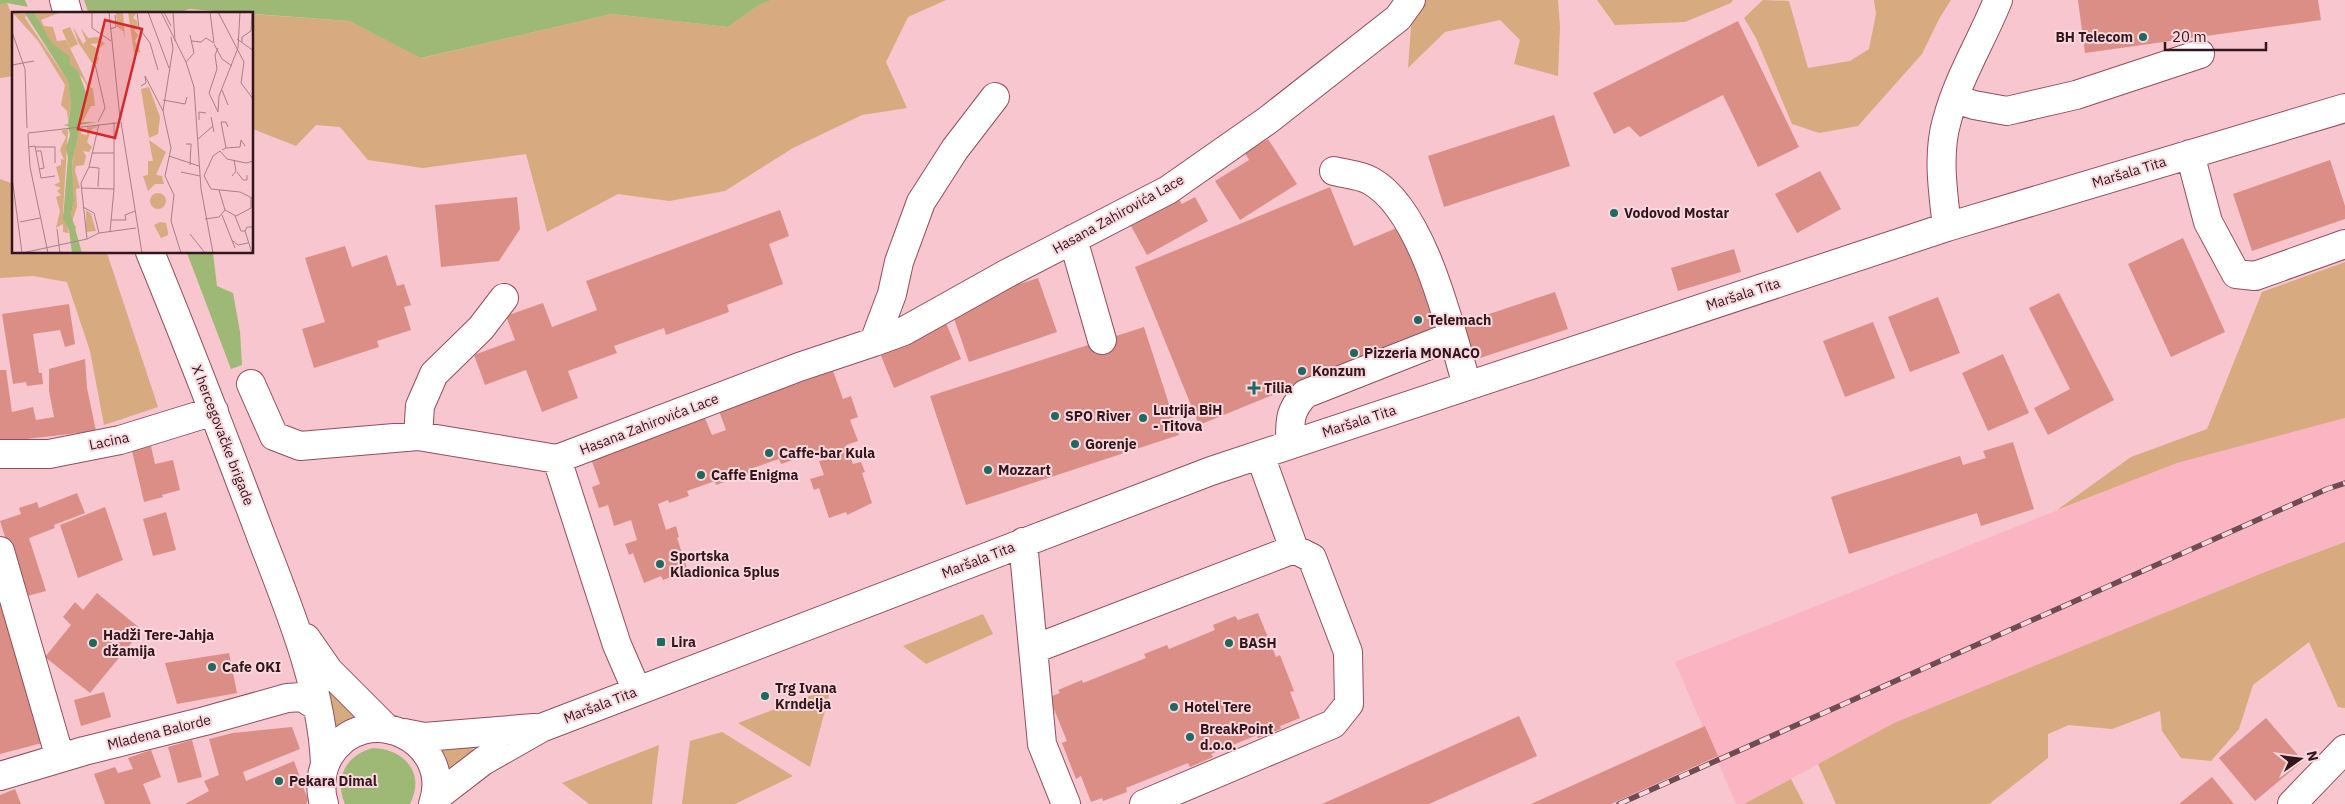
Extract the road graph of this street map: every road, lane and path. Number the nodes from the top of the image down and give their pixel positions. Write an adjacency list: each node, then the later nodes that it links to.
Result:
1 (1998, 0): 5 (street)
2 (1404, 9): 10 (street, Hasana Zahirovića Lace)
3 (2200, 54): 5 (street)
4 (995, 97): 16 (street)
5 (1955, 98): 9 (street)
6 (2345, 108): 7 (street, Maršala Tita)
7 (2190, 154): 9 (street, Maršala Tita); 11 (street)
8 (1334, 171): 14 (street)
9 (1947, 227): 18 (street, Maršala Tita)
10 (1073, 239): 15 (street); 16 (street, Hasana Zahirovića Lace)
11 (2345, 244)
12 (151, 254): 19 (street, X hercegovačke brigade)
13 (504, 298): 20 (street)
14 (1452, 336): 18 (street); 21 (street)
15 (1102, 340)
16 (874, 342): 24 (street, Hasana Zahirovića Lace)
17 (251, 384): 20 (street, Hasana Zahirovića Lace)
18 (1467, 385): 21 (street, Maršala Tita)
19 (214, 412): 22 (street, Lacina); 28 (street, X hercegovačke brigade)
20 (418, 436): 24 (street, Hasana Zahirovića Lace)
21 (1290, 444): 23 (street, Maršala Tita)
22 (0, 454)
23 (1260, 455): 25 (street, Maršala Tita); 26 (street)
24 (557, 459): 31 (street)
25 (1023, 542): 30 (street); 31 (street, Maršala Tita)
26 (1294, 549): 29 (street); 30 (street); 42 (street)
27 (0, 551): 36 (street)
28 (294, 619): 32 (street, X hercegovačke brigade); 34 (street, X hercegovačke brigade)
29 (1326, 634)
30 (1034, 648): 41 (street)
31 (637, 691): 33 (street, Maršala Tita)
32 (316, 706): 36 (street, Mladena Balorde); 37 (street, X hercegovačke brigade)
33 (540, 728): 34 (street, Maršala Tita); 39 (street, Maršala Tita)
34 (395, 731): 37 (street, Maršala Tita); 39 (street, X hercegovačke brigade)
35 (2345, 748): 43 (street)
36 (60, 758): 38 (street, Mladena Balorde)
37 (325, 764): 40 (street, X hercegovačke brigade)
38 (0, 776)
39 (434, 801)
40 (323, 803)
41 (1066, 804)
42 (1144, 804)
43 (2292, 804)

